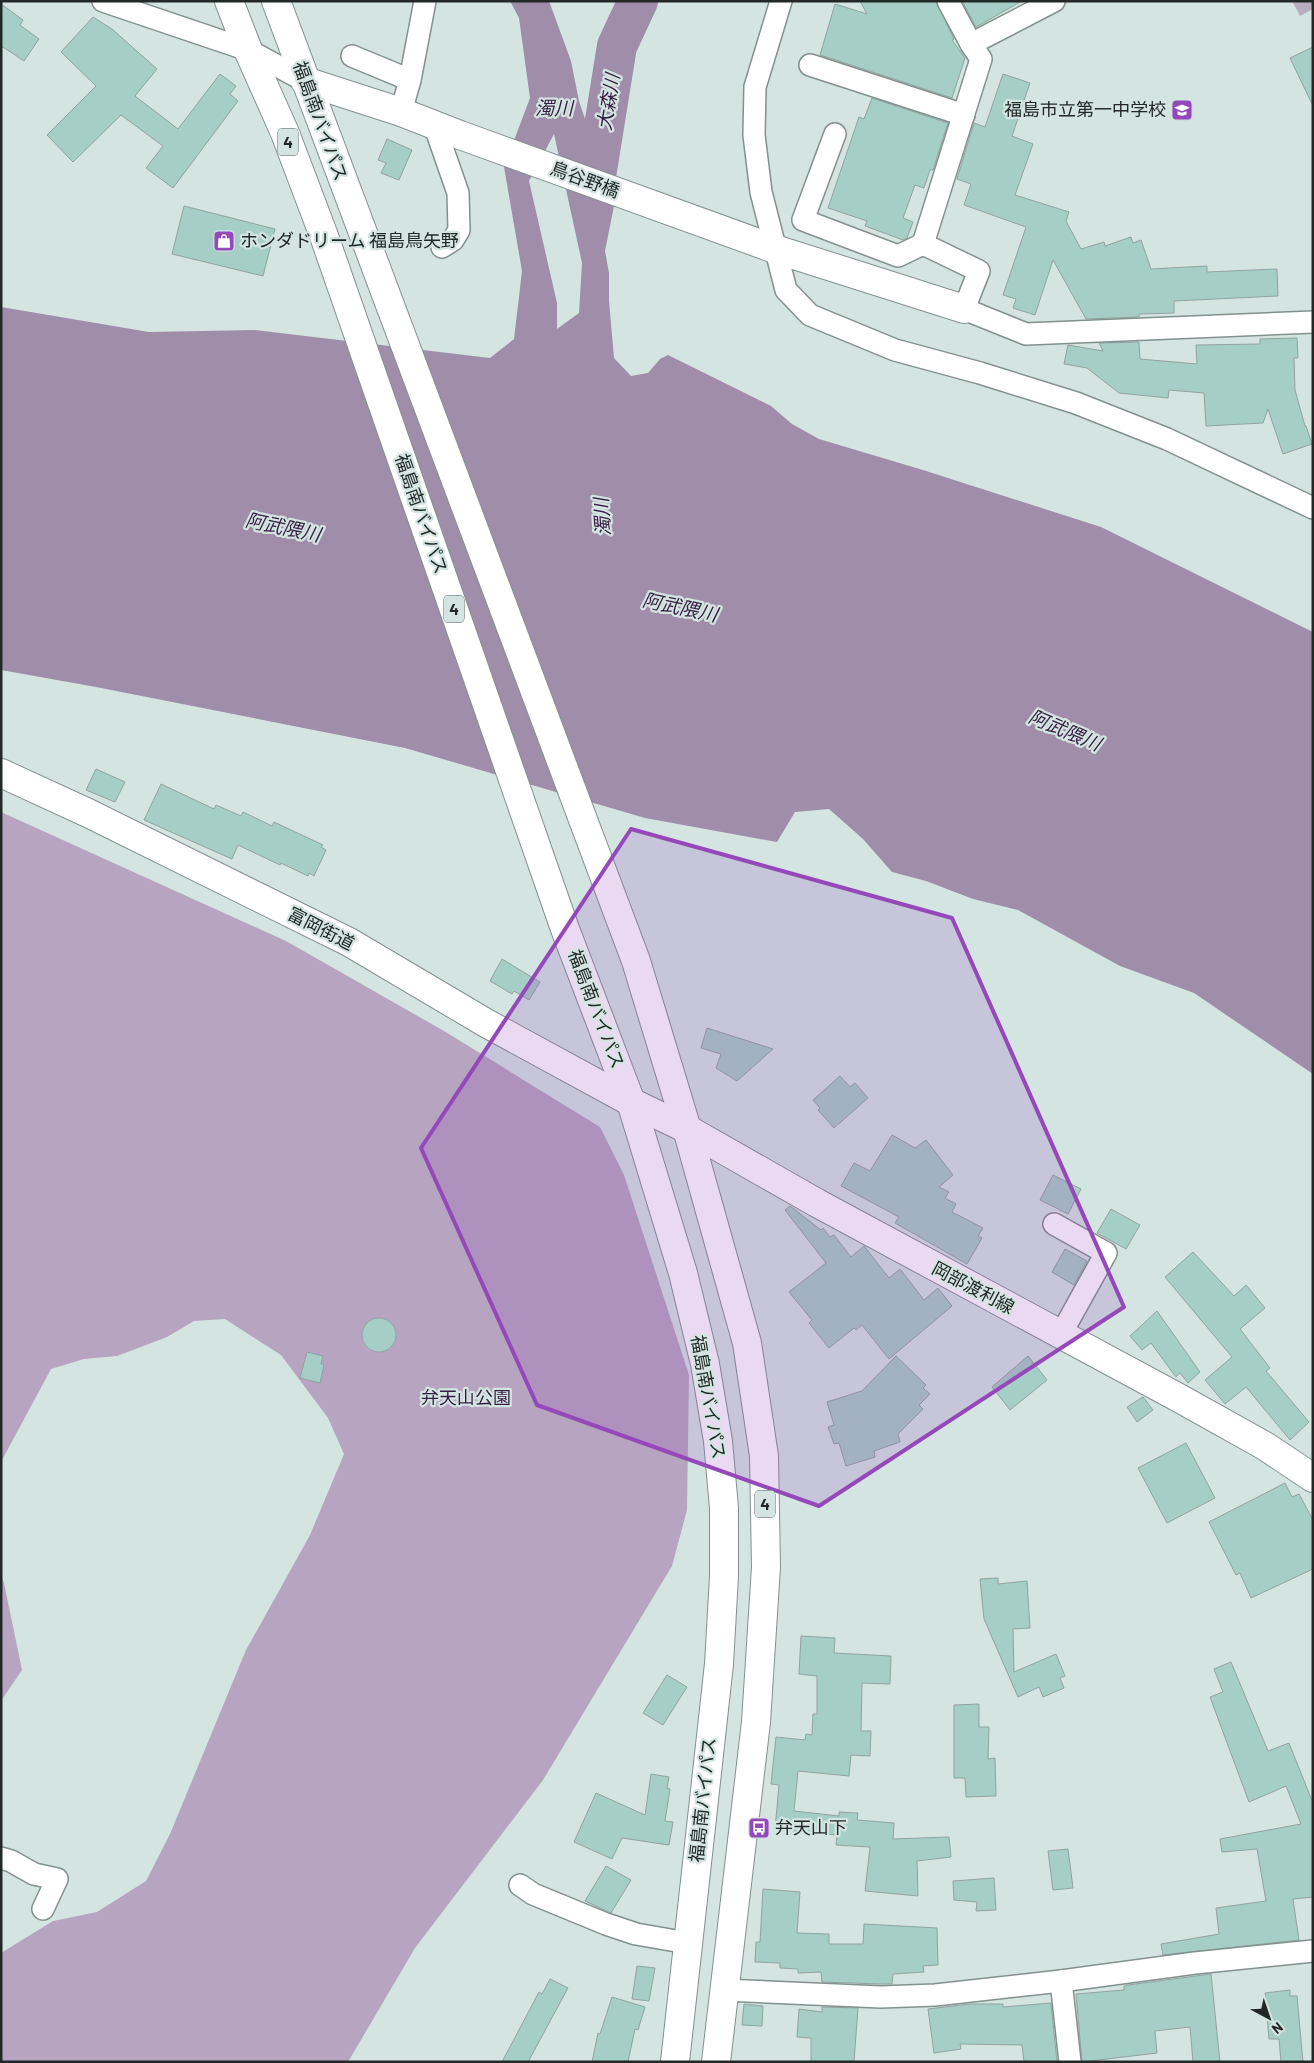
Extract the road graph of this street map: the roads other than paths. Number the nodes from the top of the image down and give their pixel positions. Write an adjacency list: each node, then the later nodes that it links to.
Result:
1 (103, 1): 9 (street)
2 (229, 1): 9 (main road, 福島南バイパス / 4)
3 (276, 1): 13 (main road, 福島南バイパス / 4)
4 (425, 1): 12 (street)
5 (781, 1): 20 (street)
6 (948, 1): 8 (street)
7 (1054, 1): 8 (street)
8 (971, 44): 15 (street)
9 (248, 50): 13 (street); 25 (main road, 福島南バイパス / 4)
10 (352, 56): 12 (street)
11 (810, 65): 15 (street)
12 (410, 80): 14 (street)
13 (305, 81): 14 (main road, 鳥谷野橋); 26 (main road, 福島南バイパス / 4)
14 (401, 112): 16 (main road, 鳥谷野橋)
15 (964, 114): 18 (street)
16 (434, 124): 19 (street); 20 (main road, 鳥谷野橋)
17 (835, 134): 18 (street)
18 (923, 244): 21 (street)
19 (442, 246)
20 (775, 249): 21 (main road, 鳥谷野橋); 23 (street)
21 (964, 310): 22 (street)
22 (1313, 322)
23 (1313, 508)
24 (1, 773): 25 (main road, 富岡街道)
25 (631, 1102): 26 (main road, 岡部渡利線); 33 (main road, 福島南バイパス / 4)
26 (687, 1129): 28 (main road, 岡部渡利線); 36 (main road, 福島南バイパス / 4)
27 (1054, 1224): 28 (street)
28 (1060, 1334): 29 (main road, 岡部渡利線)
29 (1313, 1478)
30 (1, 1858): 32 (street)
31 (520, 1885): 33 (street)
32 (43, 1909)
33 (688, 1943): 37 (main road, 福島南バイパス / 4)
34 (1313, 1951): 35 (street)
35 (1061, 1981): 36 (street); 39 (street)
36 (724, 1990): 38 (main road, 福島南バイパス / 4)
37 (675, 2062)
38 (716, 2062)
39 (1070, 2062)

